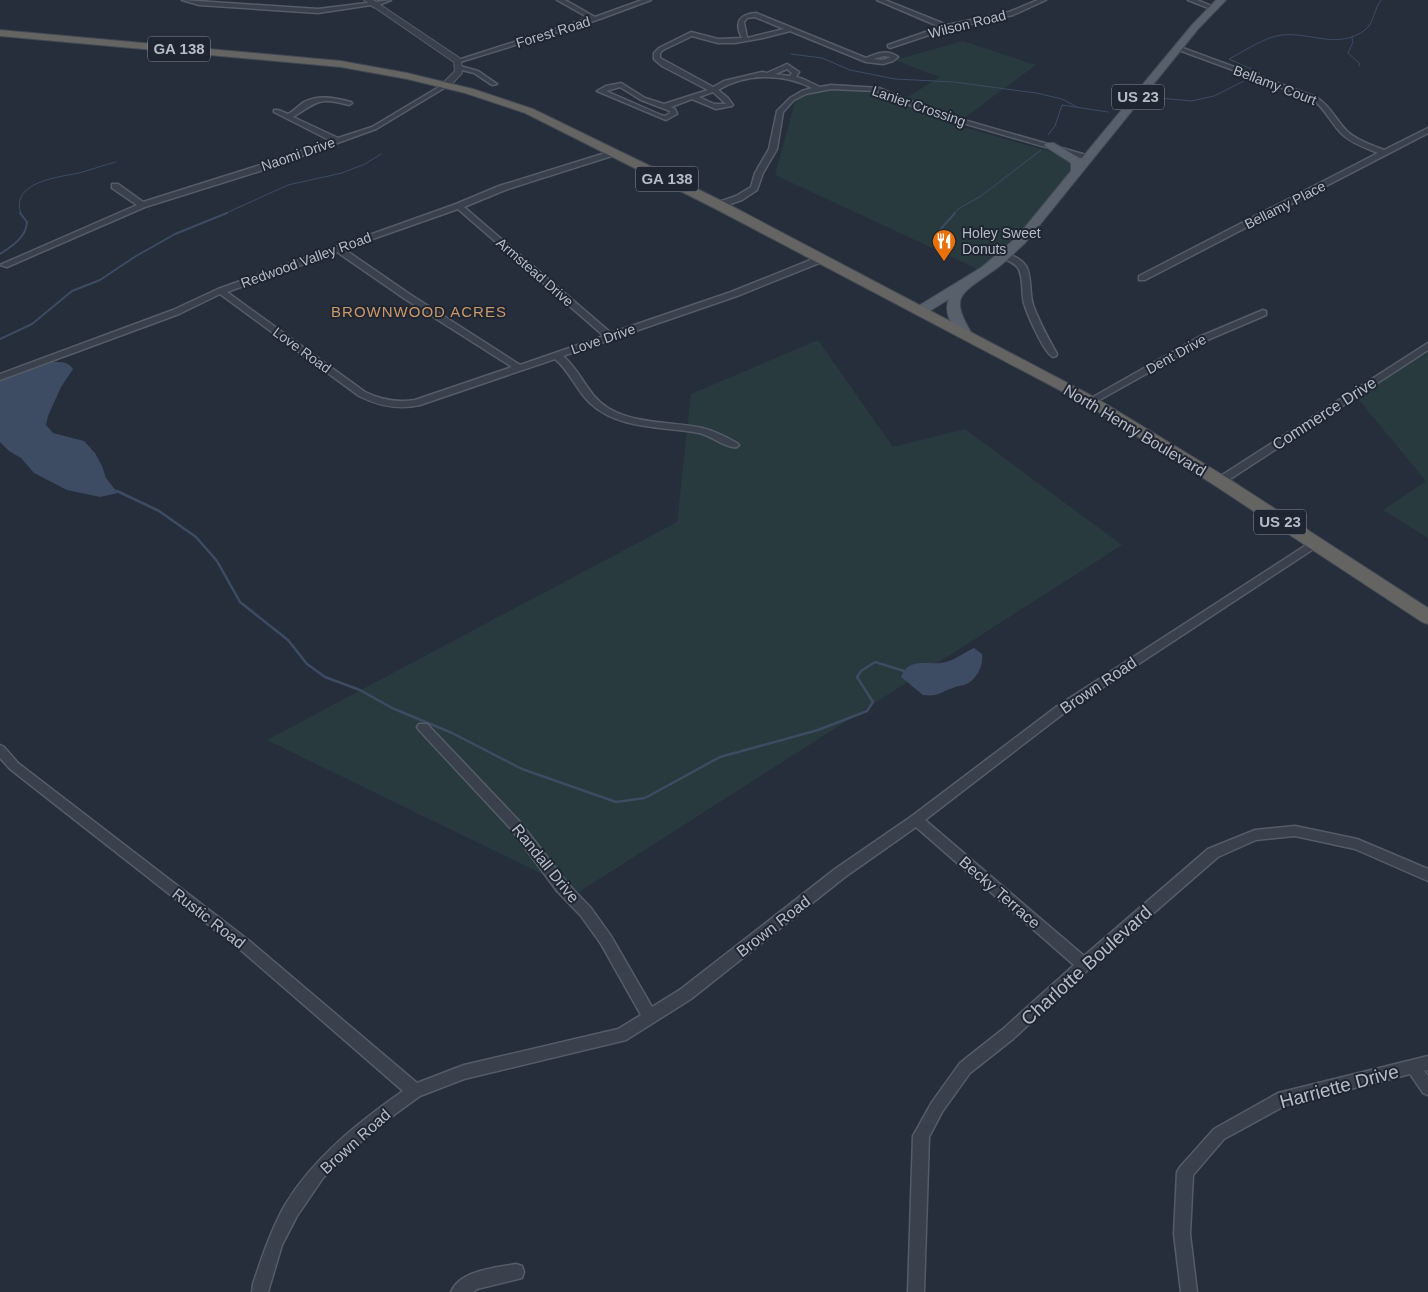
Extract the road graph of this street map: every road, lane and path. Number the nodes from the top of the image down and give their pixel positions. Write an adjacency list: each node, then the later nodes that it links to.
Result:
1 (185, 0): 9 (street)
2 (388, 0): 9 (street)
3 (560, 0): 11 (street)
4 (648, 0): 11 (street, Forest Road)
5 (880, 0): 12 (street)
6 (1044, 0): 12 (street, Wilson Road)
7 (1191, 0): 10 (street)
8 (1221, 0): 10 (main road, US 23)
9 (371, 2): 19 (street)
10 (1213, 8): 17 (main road, US 23)
11 (594, 19): 19 (street, Forest Road)
12 (946, 27): 16 (street, Wilson Road)
13 (789, 29): 15 (street); 15 (street); 18 (street)
14 (0, 33): 23 (highway, GA 138)
15 (745, 39): 25 (street)
16 (890, 46)
17 (1178, 48): 36 (street, Bellamy Court); 37 (main road, US 23)
18 (866, 60)
19 (459, 65): 22 (street); 23 (street)
20 (769, 74): 21 (street); 21 (street); 24 (street)
21 (792, 78): 26 (street)
22 (494, 84)
23 (446, 85): 33 (street, Naomi Drive); 35 (highway, GA 138)
24 (721, 85): 25 (street); 26 (street)
25 (713, 90): 27 (street); 27 (street)
26 (814, 90): 34 (street, Lanier Crossing); 39 (street, Lanier Crossing)
27 (693, 97): 29 (street)
28 (349, 103): 31 (street)
29 (666, 106): 29 (street)
30 (276, 111): 31 (street)
31 (287, 117): 33 (street)
32 (1428, 130): 36 (street, Bellamy Place)
33 (338, 141): 43 (street, Naomi Drive)
34 (1050, 145): 37 (street, Lanier Crossing); 38 (main road)
35 (615, 152): 41 (highway, GA 138); 45 (street, Redwood Valley Road)
36 (1385, 153): 50 (street, Bellamy Place)
37 (1090, 156): 38 (main road, US 23)
38 (1077, 171): 47 (main road, US 23)
39 (755, 183): 42 (street); 44 (street, Lanier Crossing)
40 (115, 186): 43 (street)
41 (695, 193): 42 (highway); 44 (highway, GA 138)
42 (733, 195): 44 (street)
43 (142, 205): 49 (street, Naomi Drive)
44 (719, 205): 48 (highway, GA 138)
45 (459, 206): 46 (street, Redwood Valley Road); 56 (street, Armstead Drive)
46 (339, 249): 52 (street, Redwood Valley Road); 60 (street)
47 (1004, 256): 51 (main road, US 23); 58 (street)
48 (820, 260): 53 (highway, GA 138); 56 (street, Love Drive)
49 (4, 265)
50 (1142, 278)
51 (962, 286): 53 (main road, US 23); 55 (main road, US 23)
52 (221, 291): 61 (street, Redwood Valley Road); 63 (street, Love Road)
53 (920, 311): 55 (highway, North Henry Boulevard / US 23)
54 (1264, 313): 62 (street, Dent Drive)
55 (964, 334): 62 (highway, North Henry Boulevard / US 23)
56 (610, 337): 59 (street, Love Drive)
57 (1428, 346): 65 (street, Commerce Drive)
58 (1053, 354)
59 (556, 355): 60 (street, Love Drive); 64 (street)
60 (517, 367): 63 (street, Love Drive)
61 (0, 377)
62 (1091, 401): 65 (highway, North Henry Boulevard / US 23)
63 (385, 404)
64 (734, 444)
65 (1220, 481): 66 (highway, North Henry Boulevard / US 23)
66 (1314, 544): 67 (highway, North Henry Boulevard / US 23); 70 (street, Brown Road)
67 (1428, 617)
68 (422, 727): 73 (street, Randall Drive)
69 (0, 750): 76 (street, Rustic Road)
70 (916, 820): 72 (street, Becky Terrace); 73 (street, Brown Road)
71 (1428, 875): 72 (street, Charlotte Boulevard)
72 (1084, 965): 80 (street, Charlotte Boulevard)
73 (649, 1015): 76 (street, Brown Road)
74 (1421, 1065): 75 (street); 81 (street, Harriette Drive)
75 (1428, 1088)
76 (415, 1091): 78 (street, Brown Road)
77 (516, 1272): 79 (street)
78 (260, 1292)
79 (459, 1292)
80 (916, 1292)
81 (1189, 1292)

